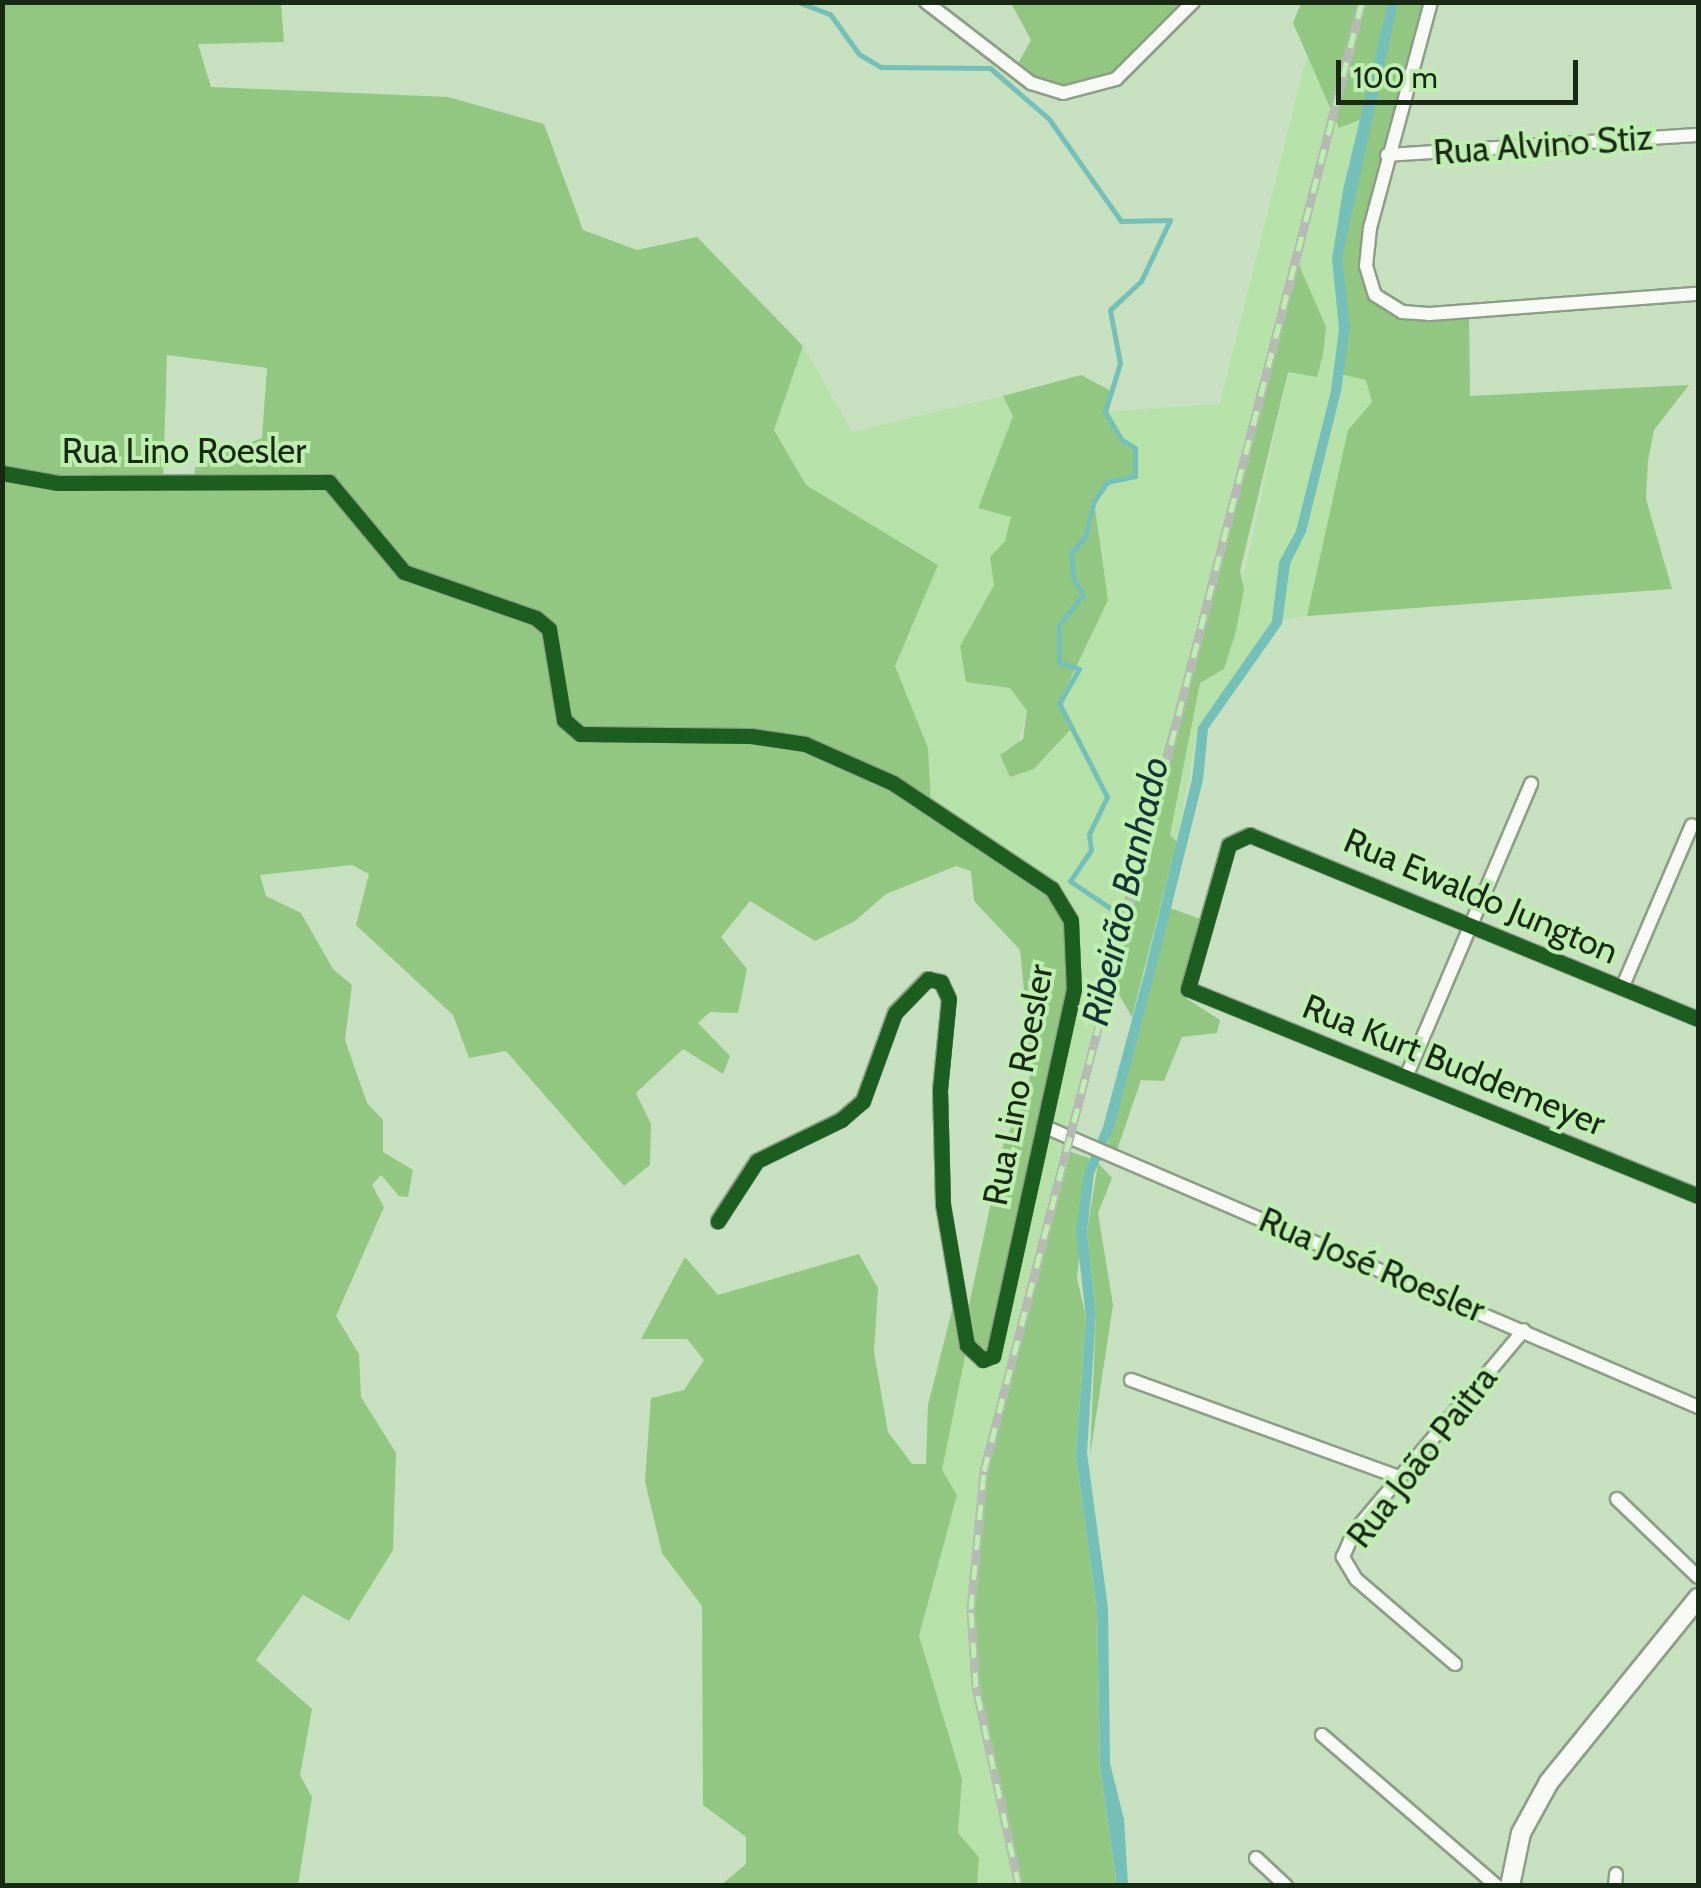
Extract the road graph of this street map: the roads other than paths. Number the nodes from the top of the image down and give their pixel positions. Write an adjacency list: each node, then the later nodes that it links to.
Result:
1 (926, 2): 2 (street)
2 (1194, 2)
3 (1431, 2): 5 (street)
4 (1698, 135): 5 (street, Rua Alvino Stiz)
5 (1387, 155): 6 (street)
6 (1698, 294)
7 (2, 473): 15 (street, Rua Lino Roesler)
8 (1530, 784): 10 (street)
9 (1692, 825): 11 (street)
10 (1471, 925): 11 (street, Rua Ewaldo Jungton); 12 (street, Rua Ewaldo Jungton); 14 (street)
11 (1622, 988): 13 (street, Rua Ewaldo Jungton)
12 (1188, 989): 14 (street, Rua Kurt Buddemeyer)
13 (1698, 1019)
14 (1406, 1077): 16 (street, Rua Kurt Buddemeyer)
15 (1043, 1126): 17 (street, Rua Lino Roesler); 18 (street, Rua José Roesler)
16 (1698, 1196)
17 (718, 1220)
18 (1524, 1330): 20 (street, Rua José Roesler); 21 (street, Rua João Paitra)
19 (1131, 1380): 21 (street)
20 (1698, 1407)
21 (1399, 1477): 25 (street, Rua João Paitra)
22 (1616, 1499): 23 (street)
23 (1698, 1577)
24 (1698, 1598): 30 (street)
25 (1455, 1664)
26 (1322, 1735): 29 (street)
27 (1256, 1858): 28 (street)
28 (1286, 1886)
29 (1497, 1886)
30 (1510, 1886)

